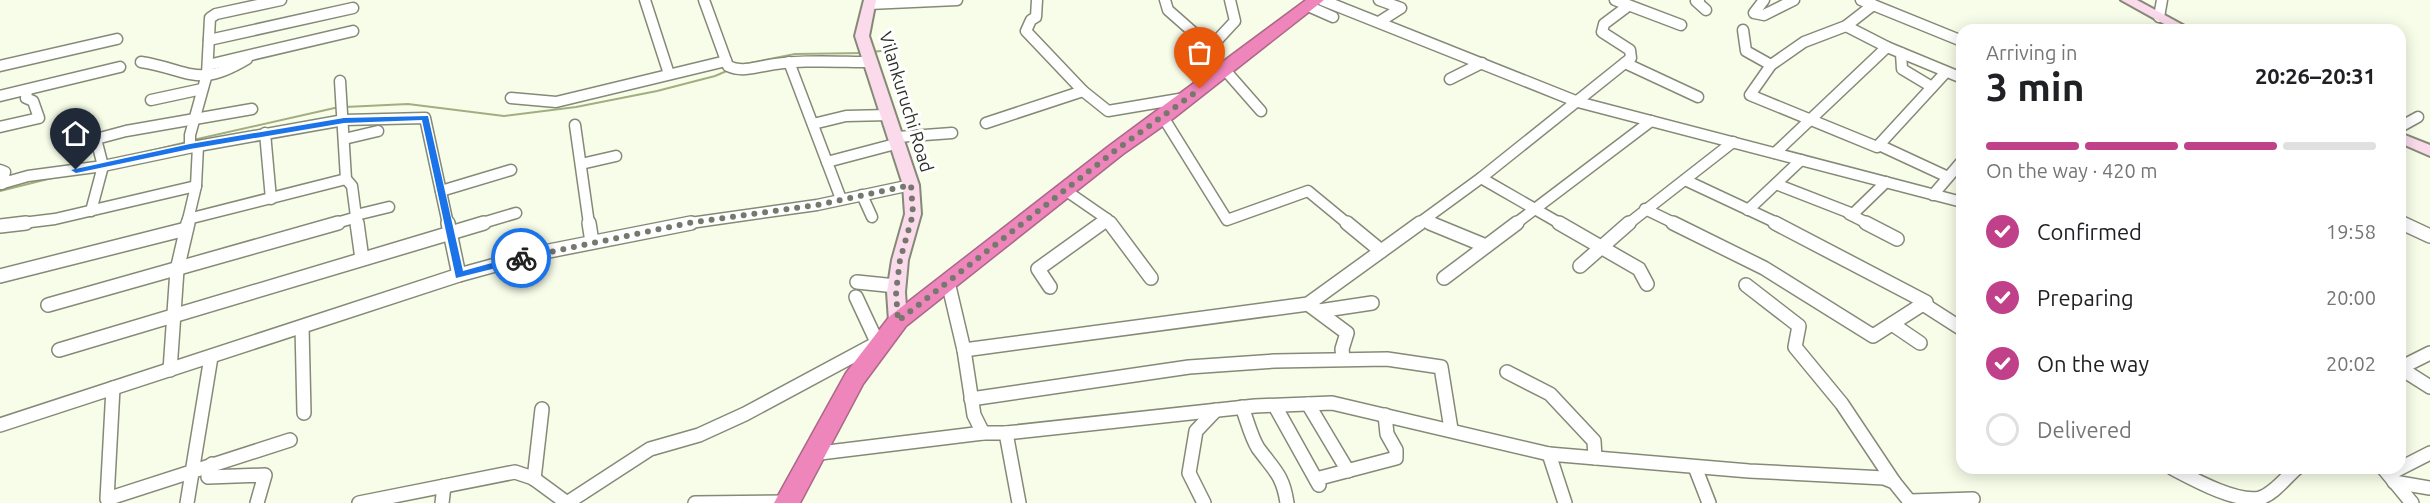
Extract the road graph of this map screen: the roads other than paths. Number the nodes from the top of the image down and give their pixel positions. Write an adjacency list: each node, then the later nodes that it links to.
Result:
1 (281, 0): 32 (street)
2 (645, 0): 48 (street)
3 (704, 0): 45 (street)
4 (957, 0): 16 (street)
5 (1037, 0): 57 (street)
6 (1165, 0): 33 (street)
7 (1230, 0): 33 (street)
8 (1379, 0): 24 (street)
9 (1615, 0): 19 (street)
10 (1699, 0): 21 (street)
11 (1764, 0): 12 (street)
12 (1794, 0)
13 (1861, 0): 18 (street)
14 (2127, 0): 23 (street)
15 (2162, 0): 23 (street)
16 (870, 2): 37 (street, Vilankuruchi Road)
17 (1316, 2): 22 (street); 24 (street); 49 (highway)
18 (1873, 5): 27 (street); 30 (street)
19 (1628, 6): 26 (street); 41 (street)
20 (353, 8): 32 (street)
21 (1706, 10)
22 (1333, 17)
23 (2159, 17): 25 (street)
24 (1378, 22): 40 (street)
25 (2173, 24)
26 (1681, 26)
27 (1846, 26): 34 (street); 42 (street)
28 (1743, 30): 42 (street)
29 (352, 31): 36 (street)
30 (1956, 38)
31 (117, 39): 44 (street)
32 (209, 40): 43 (street)
33 (1210, 47): 49 (street)
34 (1887, 47): 35 (street); 71 (street)
35 (1901, 53): 47 (street); 54 (street)
36 (254, 54): 43 (street); 51 (street)
37 (870, 56): 39 (street); 67 (street, Vilankuruchi Road)
38 (141, 62): 51 (street)
39 (789, 62): 45 (street); 73 (street)
40 (1482, 63): 52 (street); 63 (street)
41 (1625, 63): 60 (street); 63 (street)
42 (1771, 64): 71 (street)
43 (208, 65): 51 (street)
44 (0, 66)
45 (731, 66): 48 (street)
46 (120, 67): 56 (street)
47 (1946, 72): 50 (street); 54 (street)
48 (669, 74): 61 (street)
49 (1218, 75): 59 (highway); 66 (street)
50 (1956, 76)
51 (206, 78): 55 (street)
52 (1450, 79)
53 (340, 81): 65 (street)
54 (1932, 87): 86 (street)
55 (202, 89): 62 (street); 70 (street)
56 (27, 90): 58 (street); 77 (street)
57 (1083, 91): 59 (street); 74 (street)
58 (0, 96)
59 (1189, 97): 68 (highway)
60 (1698, 97)
61 (511, 98)
62 (151, 100)
63 (1578, 102): 72 (street); 98 (street)
64 (252, 109): 70 (street)
65 (343, 111): 79 (street); 81 (street); 107 (street)
66 (1261, 111)
67 (889, 115): 73 (street); 82 (street, Vilankuruchi Road)
68 (1163, 117): 106 (highway); 133 (street)
69 (2418, 117): 75 (street)
70 (194, 120): 84 (street); 93 (street)
71 (1807, 120): 86 (street); 88 (street)
72 (1651, 122): 85 (street); 115 (street)
73 (813, 123): 91 (street)
74 (986, 123)
75 (2406, 124)
76 (575, 125): 92 (street)
77 (0, 127)
78 (378, 131): 81 (street)
79 (265, 133): 84 (street); 110 (street)
80 (952, 133): 82 (street)
81 (344, 139): 99 (street)
82 (898, 140): 91 (street); 104 (street, Vilankuruchi Road)
83 (2406, 140): 87 (street)
84 (193, 142): 93 (street); 105 (street)
85 (1733, 142): 88 (street); 100 (street)
86 (1879, 145): 97 (street)
87 (2430, 151)
88 (1775, 153): 90 (street)
89 (616, 156): 92 (street)
90 (1801, 160): 101 (street); 103 (street)
91 (827, 162): 111 (street)
92 (581, 164): 130 (street)
93 (101, 165): 102 (street); 117 (street)
94 (1956, 168): 97 (street)
95 (0, 170): 102 (street)
96 (511, 170): 107 (street)
97 (1948, 177): 109 (street)
98 (1481, 178): 115 (street); 123 (street)
99 (346, 179): 110 (street); 120 (street)
100 (1685, 180): 114 (street); 116 (street)
101 (1886, 183): 109 (street); 119 (street)
102 (1, 184)
103 (1776, 184): 116 (street); 119 (street)
104 (911, 185): 108 (street); 145 (street, Vilankuruchi Road)
105 (196, 186): 117 (street); 124 (street)
106 (1065, 190): 122 (street); 142 (highway)
107 (441, 191): 127 (street)
108 (862, 195): 111 (street); 121 (street)
109 (1933, 195): 112 (street)
110 (271, 199): 124 (street)
111 (841, 199): 130 (street)
112 (1956, 201)
113 (389, 207): 120 (street)
114 (1645, 209): 132 (street); 154 (street)
115 (1535, 210): 131 (street); 132 (street)
116 (1748, 210): 149 (street)
117 (91, 211): 126 (street)
118 (516, 213): 127 (street)
119 (1849, 214): 129 (street)
120 (356, 216): 134 (street); 136 (street)
121 (872, 217)
122 (1107, 219): 139 (street); 146 (street)
123 (1424, 220): 131 (street); 133 (street)
124 (187, 224): 136 (street); 138 (street)
125 (2406, 225): 128 (street)
126 (0, 226)
127 (450, 233): 134 (street); 137 (street)
128 (2430, 236)
129 (1897, 239)
130 (592, 242): 137 (street)
131 (1486, 246): 140 (street)
132 (1600, 247): 135 (street); 143 (street)
133 (1380, 252): 151 (street)
134 (362, 259): 152 (street)
135 (1580, 266)
136 (177, 270): 150 (street); 152 (street)
137 (459, 275): 156 (street)
138 (0, 276)
139 (1151, 278)
140 (1444, 278)
141 (857, 282): 145 (street)
142 (948, 282): 153 (highway); 160 (street)
143 (1647, 284)
144 (1746, 285): 196 (street)
145 (896, 286): 153 (street, Vilankuruchi Road)
146 (1050, 287)
147 (856, 297): 157 (street)
148 (1372, 303): 151 (street)
149 (1923, 304): 154 (street); 155 (street)
150 (48, 305)
151 (1314, 308): 160 (street); 163 (street)
152 (173, 317): 159 (street); 165 (street)
153 (898, 321): 157 (highway)
154 (1893, 324): 158 (street)
155 (1956, 326)
156 (302, 327): 162 (street); 176 (street)
157 (881, 341): 184 (highway); 206 (street)
158 (1920, 343)
159 (59, 350)
160 (964, 350): 170 (street)
161 (2430, 353): 164 (street)
162 (211, 357): 165 (street); 190 (street)
163 (1343, 358): 170 (street); 179 (street)
164 (2406, 365)
165 (170, 370): 169 (street)
166 (1507, 372): 186 (street)
167 (2406, 372): 168 (street)
168 (2430, 387)
169 (113, 388): 178 (street); 190 (street)
170 (971, 399): 181 (street)
171 (1308, 404): 172 (street); 177 (street); 191 (street)
172 (1275, 406): 173 (street); 191 (street)
173 (1242, 407): 175 (street); 210 (street)
174 (542, 409): 195 (street)
175 (1216, 410): 180 (street); 209 (street)
176 (304, 413)
177 (1384, 415): 179 (street); 191 (street)
178 (0, 425)
179 (1451, 429): 185 (street)
180 (1006, 433): 181 (street); 208 (street)
181 (983, 434): 184 (street)
182 (290, 440): 187 (street)
183 (2430, 453): 188 (street)
184 (812, 454): 200 (highway)
185 (1550, 454): 186 (street); 211 (street)
186 (1595, 458): 189 (street)
187 (212, 464): 190 (street); 203 (street)
188 (2406, 466)
189 (1695, 467): 196 (street); 212 (street)
190 (192, 471): 202 (street)
191 (1348, 471)
192 (2183, 474): 193 (street)
193 (2290, 474)
194 (2389, 475): 198 (street); 213 (street)
195 (534, 479): 197 (street); 206 (street)
196 (1894, 482): 201 (street)
197 (444, 486): 204 (street); 205 (street)
198 (2430, 488)
199 (1973, 499): 201 (street)
200 (787, 502): 207 (street)
201 (1911, 502)
202 (187, 503)
203 (257, 503)
204 (359, 503)
205 (442, 503)
206 (567, 503)
207 (695, 503)
208 (1019, 503)
209 (1204, 503)
210 (1287, 503)
211 (1565, 503)
212 (1709, 503)
213 (2412, 503)

